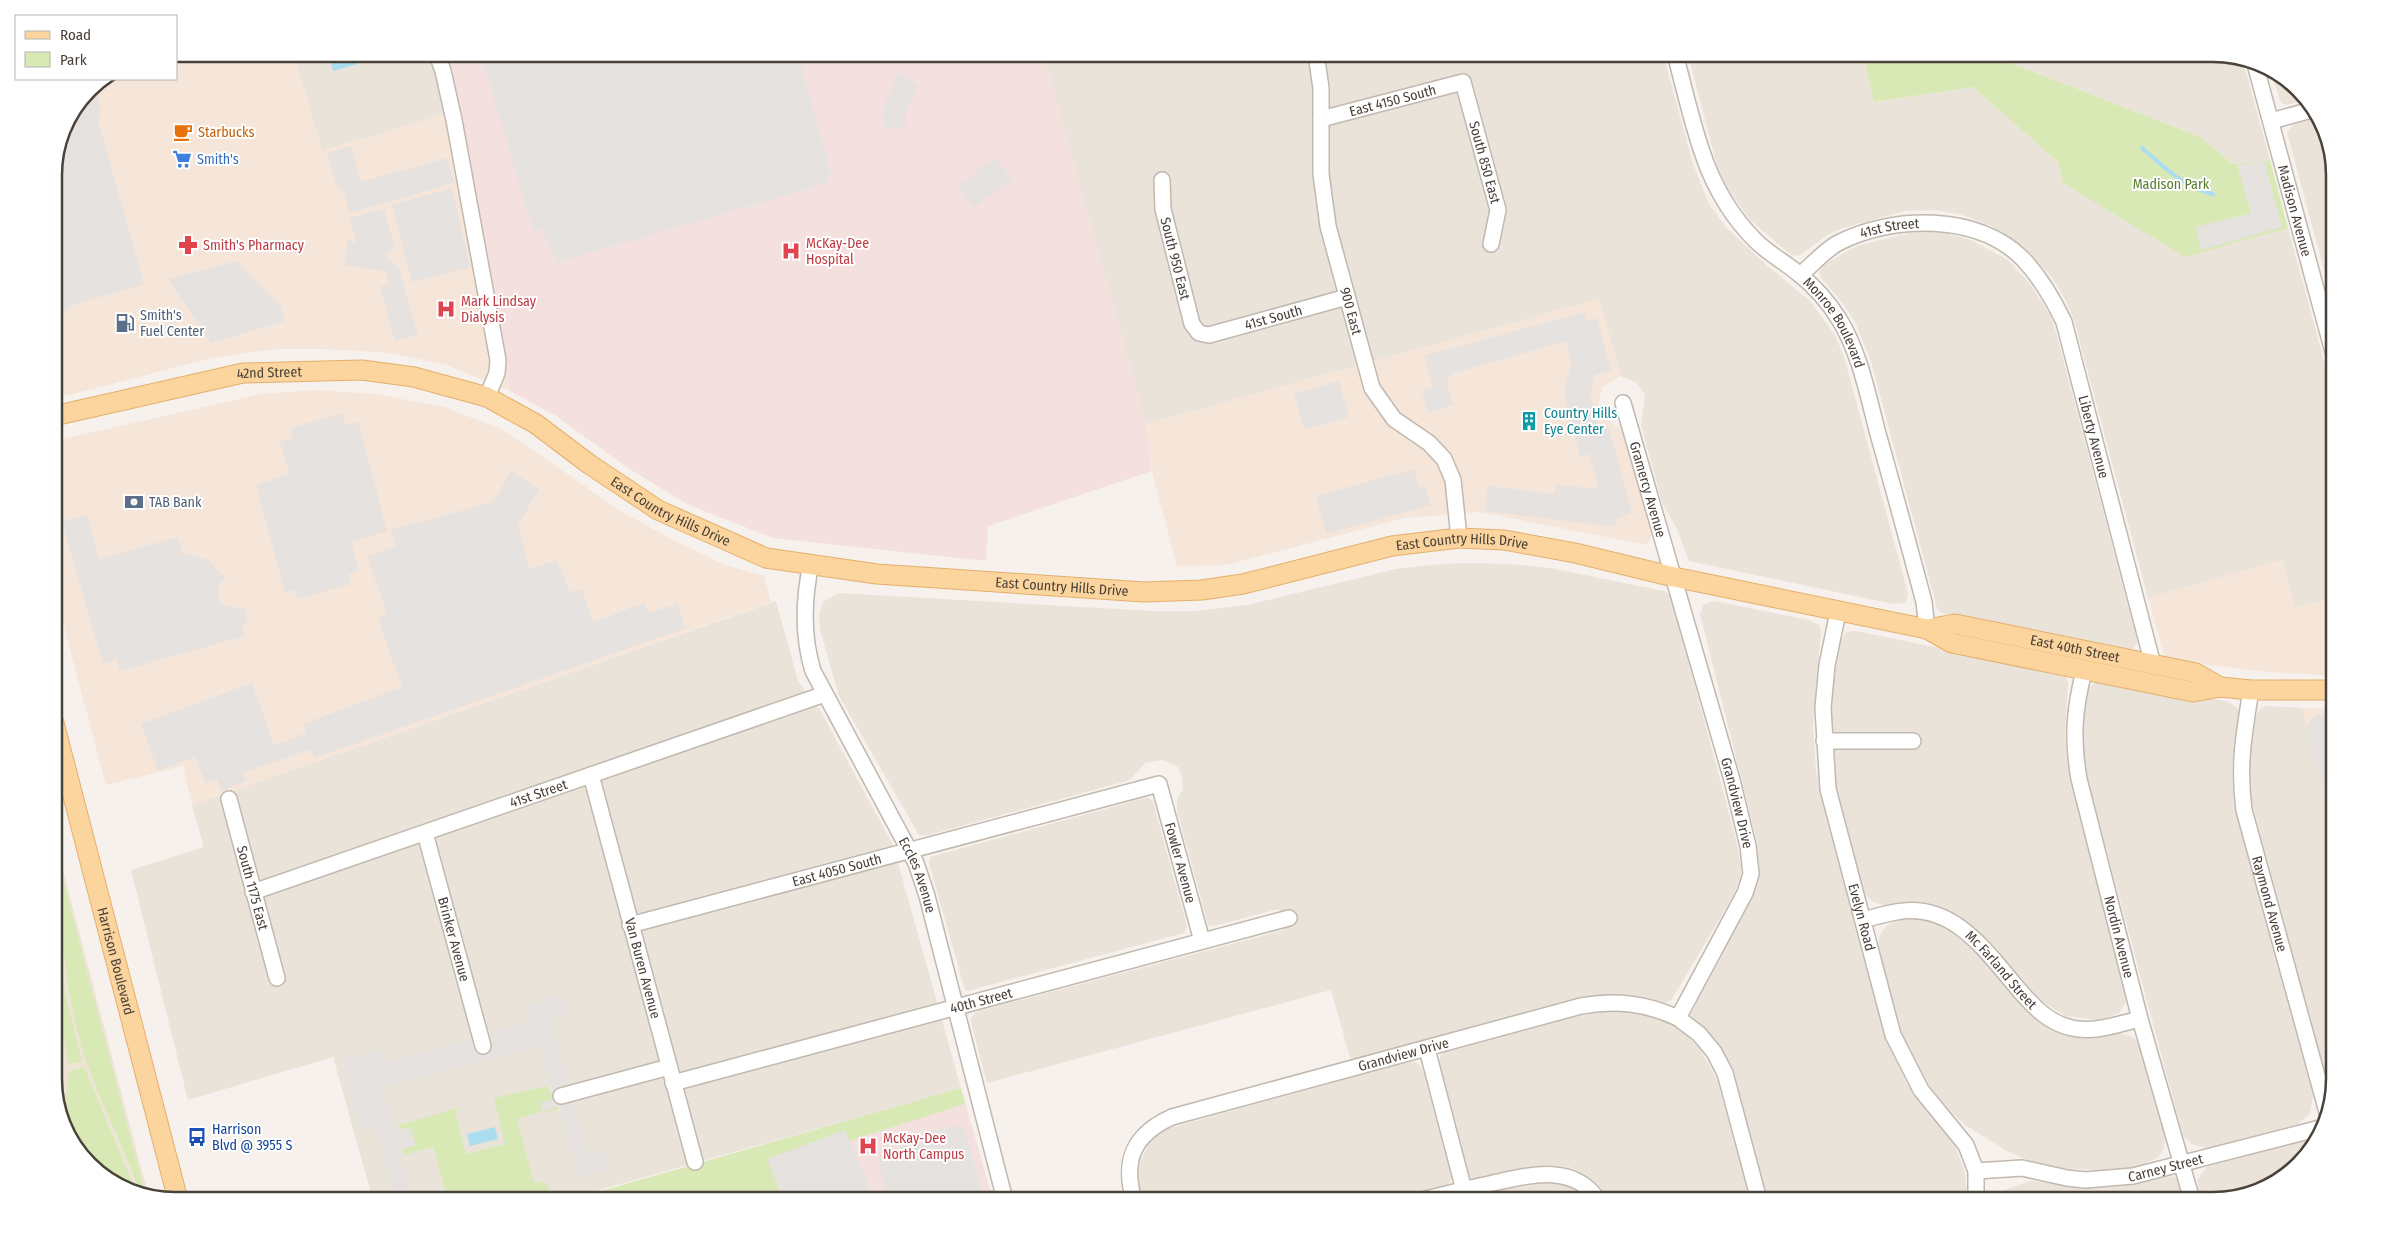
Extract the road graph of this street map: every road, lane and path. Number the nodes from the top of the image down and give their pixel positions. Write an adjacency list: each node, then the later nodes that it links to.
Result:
1 (1317, 62): 7 (street, 900 East)
2 (1678, 62): 12 (street, Monroe Boulevard)
3 (440, 63): 16 (street)
4 (2257, 71): 8 (street, Madison Avenue)
5 (1463, 82): 7 (street, East 4150 South); 11 (street, South 850 East)
6 (2306, 111): 8 (street)
7 (1321, 120): 13 (street, 900 East)
8 (2271, 121): 14 (street, Madison Avenue)
9 (1162, 180): 15 (street, South 950 East)
10 (1990, 236): 12 (street, 41st Street); 24 (street, Liberty Avenue)
11 (1491, 244)
12 (1800, 275): 23 (street, Monroe Boulevard)
13 (1347, 297): 15 (street, 41st South); 19 (street, 900 East)
14 (2326, 326)
15 (1199, 333)
16 (487, 397): 18 (main road, 42nd Street); 20 (main road, East Country Hills Drive)
17 (1623, 402): 21 (street, Gramercy Avenue)
18 (63, 414)
19 (1459, 538): 20 (main road, East Country Hills Drive); 21 (main road, East Country Hills Drive)
20 (810, 564): 29 (street, Eccles Avenue)
21 (1674, 577): 22 (main road, East 40th Street); 45 (street, Grandview Drive)
22 (1838, 612): 23 (main road, East 40th Street); 30 (street, Evelyn Road)
23 (1927, 629): 24 (main road, East 40th Street); 25 (main road, East 40th Street)
24 (2153, 665): 26 (main road, East 40th Street)
25 (2084, 671): 26 (main road, East 40th Street); 46 (street, Nordin Avenue)
26 (2220, 687): 27 (main road, East 40th Street)
27 (2251, 690): 28 (main road, East 40th Street); 52 (street, Raymond Avenue)
28 (2326, 690)
29 (825, 694): 33 (street, 41st Street); 37 (street, Eccles Avenue)
30 (1824, 741): 31 (street); 40 (street, Evelyn Road)
31 (1913, 741)
32 (63, 758): 58 (main road, Harrison Boulevard)
33 (591, 775): 36 (street, 41st Street); 41 (street, Van Buren Avenue)
34 (1159, 784): 37 (street, East 4050 South); 42 (street, Fowler Avenue)
35 (228, 799): 38 (street, South 1175 East)
36 (425, 833): 38 (street, 41st Street); 47 (street, Brinker Avenue)
37 (911, 850): 41 (street, East 4050 South); 44 (street, Eccles Avenue)
38 (253, 892): 43 (street, South 1175 East)
39 (1289, 918): 42 (street, 40th Street)
40 (1862, 920): 46 (street, Mc Farland Street); 56 (street, Evelyn Road)
41 (630, 925): 49 (street, Van Buren Avenue)
42 (1202, 941): 44 (street, 40th Street)
43 (276, 978)
44 (954, 1008): 50 (street, 40th Street); 59 (street, Eccles Avenue)
45 (1678, 1018): 48 (street, Grandview Drive); 63 (street, Grandview Drive)
46 (2140, 1019): 55 (street, Nordin Avenue)
47 (483, 1046)
48 (1427, 1049): 57 (street); 60 (street, Grandview Drive)
49 (669, 1067): 50 (street, Van Buren Avenue); 51 (street)
50 (673, 1083): 54 (street, Van Buren Avenue)
51 (561, 1096)
52 (2324, 1101)
53 (2315, 1129): 55 (street, Carney Street)
54 (695, 1162)
55 (2182, 1163): 56 (street, Carney Street); 65 (street, Nordin Avenue)
56 (1976, 1171): 64 (street, Evelyn Road)
57 (1464, 1190): 61 (street); 62 (street)
58 (176, 1192)
59 (1003, 1192)
60 (1132, 1192)
61 (1456, 1192)
62 (1590, 1192)
63 (1757, 1192)
64 (1976, 1192)
65 (2190, 1192)

